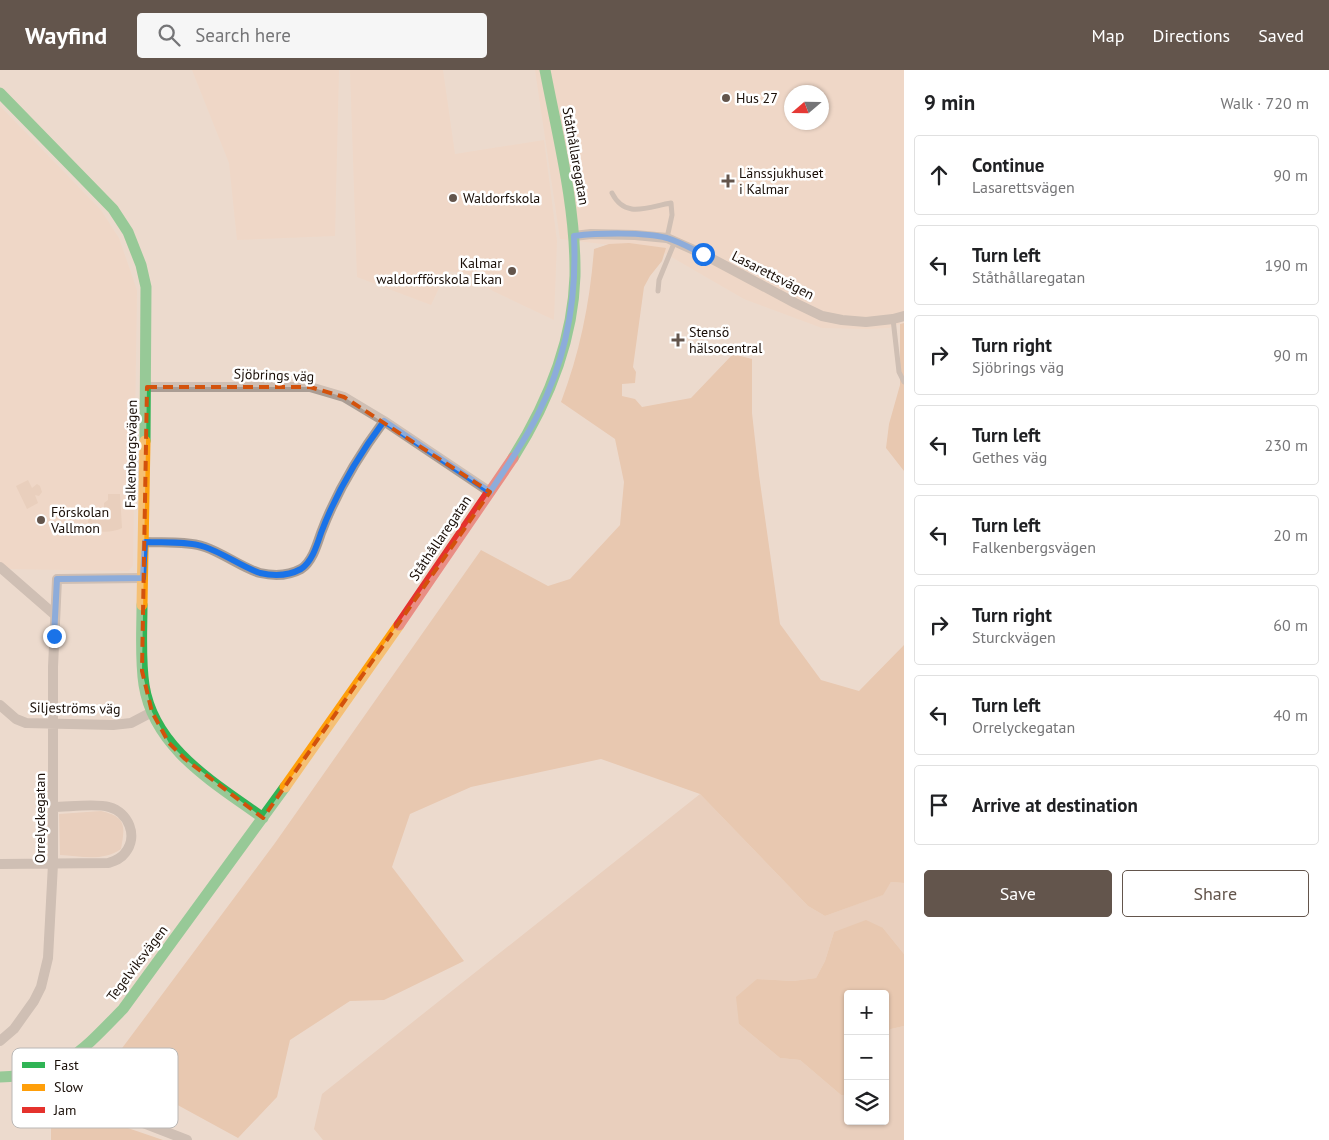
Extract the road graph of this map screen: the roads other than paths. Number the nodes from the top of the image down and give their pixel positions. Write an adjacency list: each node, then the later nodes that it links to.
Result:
1 (545, 70): 4 (street, Ståthållaregatan)
2 (0, 93): 10 (street, Falkenbergsvägen)
3 (612, 194): 5 (lane)
4 (574, 236): 5 (street, Lasarettsvägen); 12 (street, Ståthållaregatan)
5 (671, 240): 6 (lane); 8 (street, Lasarettsvägen)
6 (658, 291)
7 (904, 316): 8 (street, Lasarettsvägen)
8 (893, 319): 9 (lane)
9 (904, 382)
10 (147, 387): 11 (street, Sjöbrings väg); 13 (street, Falkenbergsvägen)
11 (384, 421): 12 (street, Sjöbrings väg); 13 (street)
12 (490, 492): 21 (street, Ståthållaregatan)
13 (145, 542): 15 (street, Falkenbergsvägen)
14 (0, 568): 16 (street)
15 (143, 578): 16 (street, Orrelyckegatan); 18 (street, Falkenbergsvägen)
16 (55, 615): 19 (street, Orrelyckegatan)
17 (0, 705): 19 (street, Siljeströms väg)
18 (152, 712): 19 (street, Siljeströms väg); 21 (street, Falkenbergsvägen)
19 (54, 724): 20 (street, Orrelyckegatan)
20 (54, 807): 23 (street, Orrelyckegatan); 23 (street)
21 (263, 818): 25 (street, Tegelviksvägen)
22 (0, 864): 23 (street)
23 (54, 864): 24 (street, Orrelyckegatan)
24 (0, 1041)
25 (85, 1048)
26 (156, 1128): 27 (street)
27 (187, 1140)

